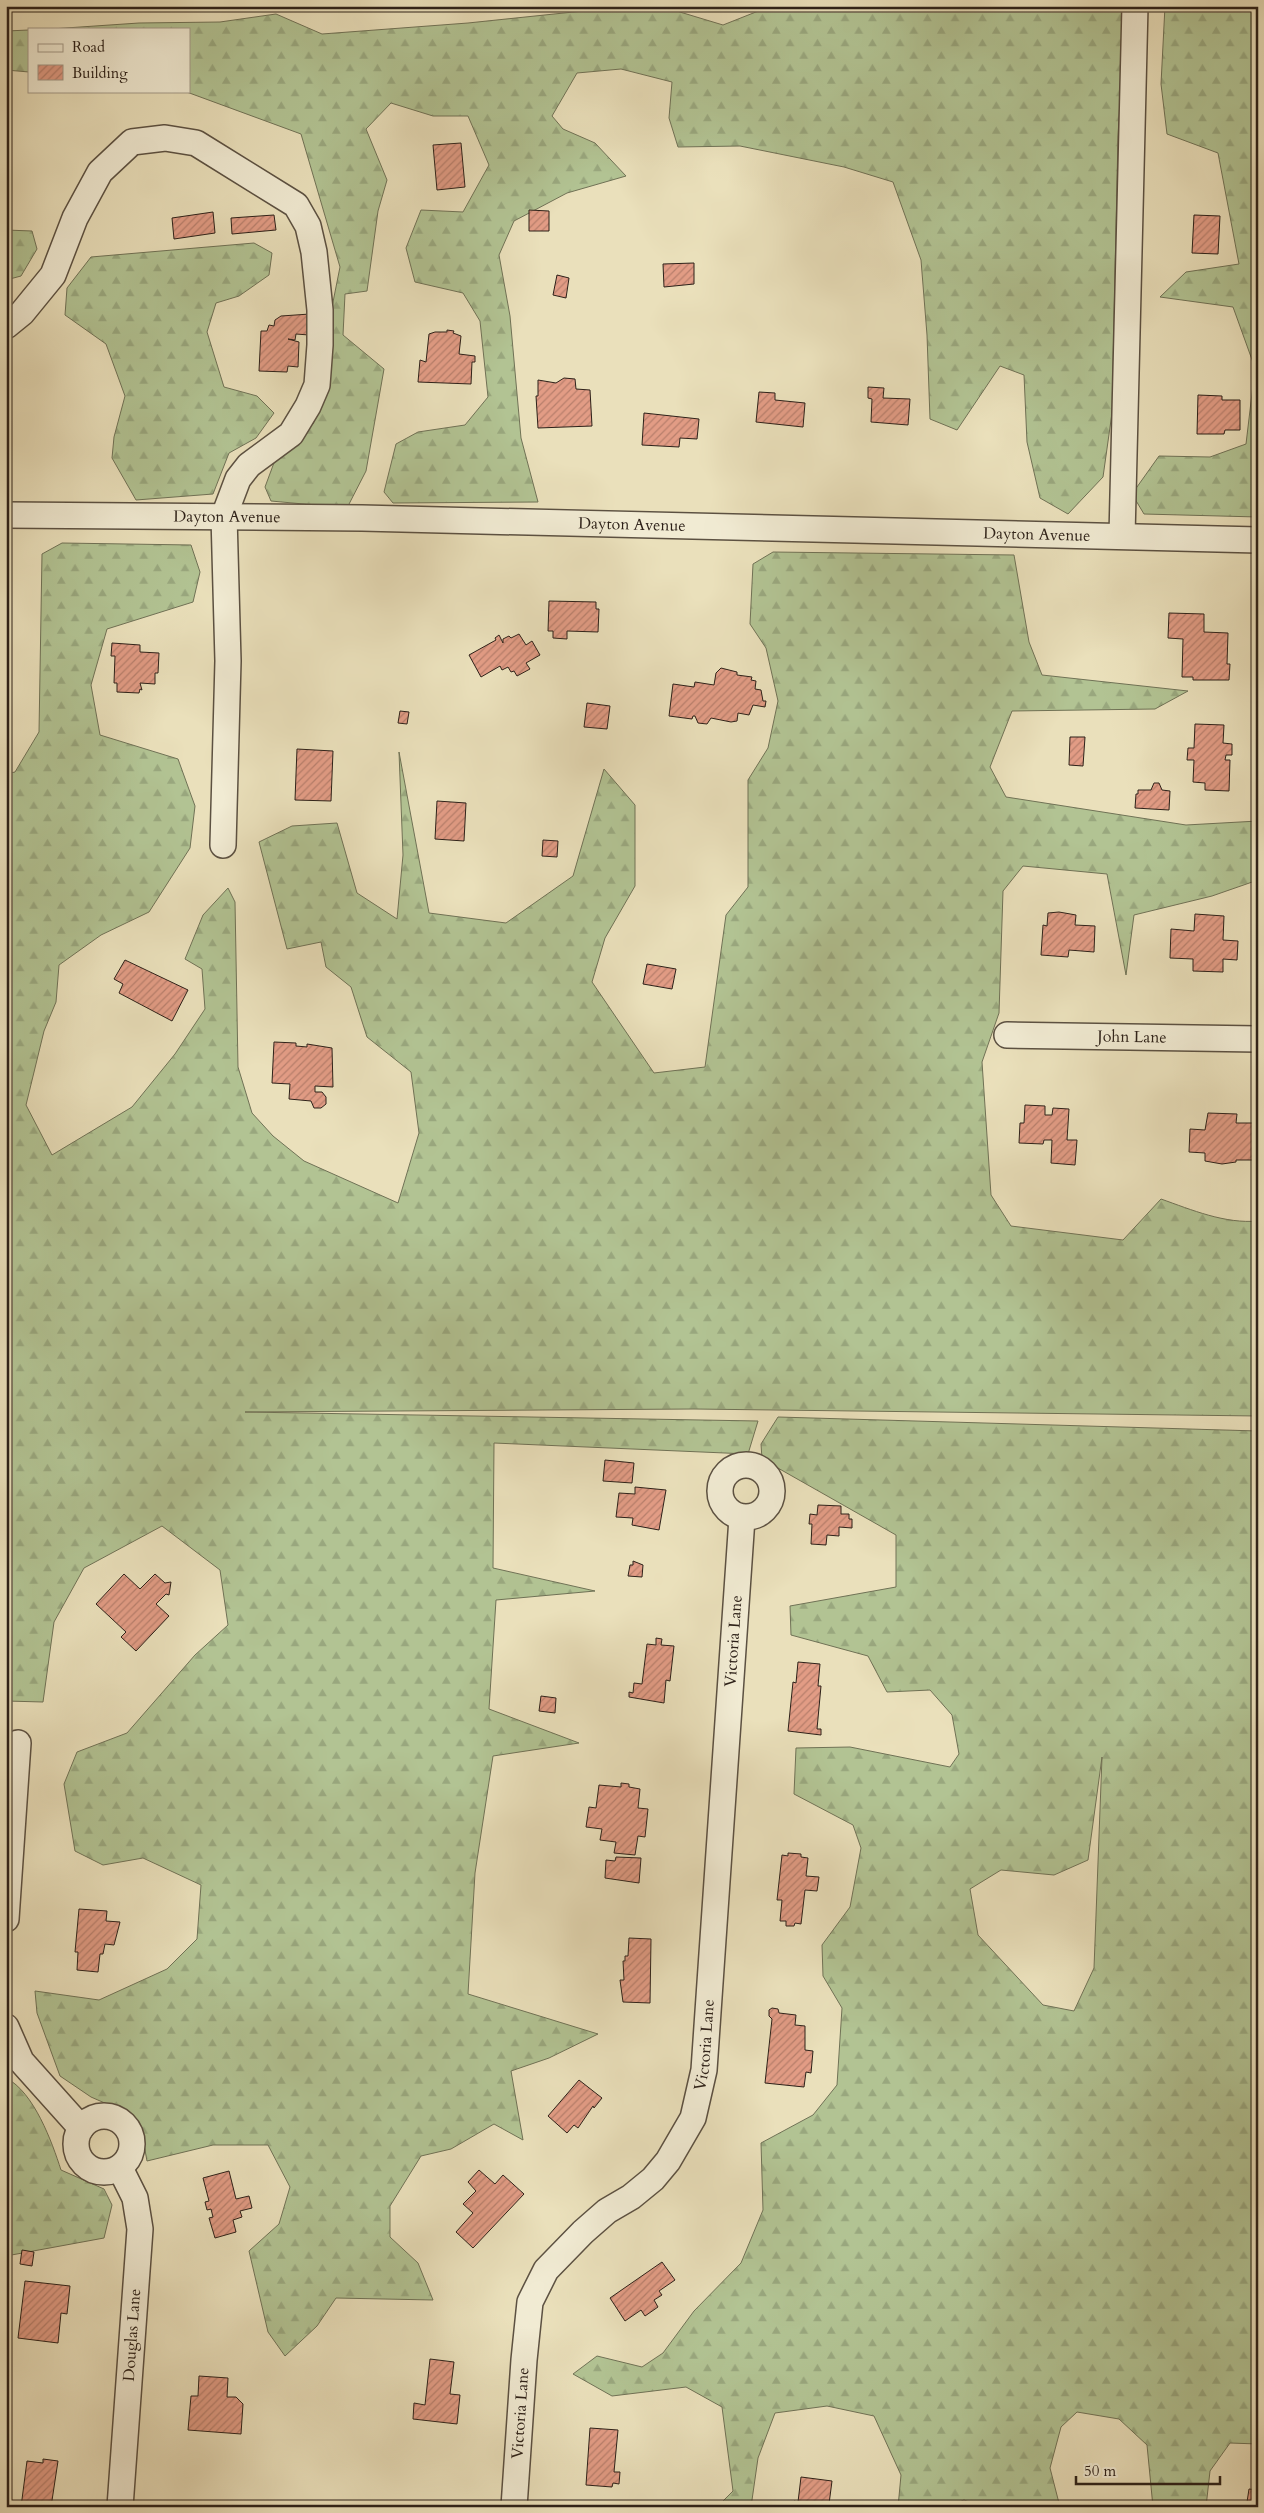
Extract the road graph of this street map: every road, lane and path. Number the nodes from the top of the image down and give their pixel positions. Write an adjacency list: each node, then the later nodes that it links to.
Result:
1 (1135, 6): 5 (street)
2 (6, 326): 4 (street)
3 (6, 515): 4 (street, Dayton Avenue)
4 (224, 516): 5 (street, Dayton Avenue); 7 (street)
5 (1122, 536): 6 (street, Dayton Avenue)
6 (1258, 540)
7 (223, 845)
8 (1007, 1035): 9 (street, John Lane)
9 (1258, 1039)
10 (742, 1518): 17 (street, Victoria Lane)
11 (18, 1743): 12 (street)
12 (6, 1919)
13 (6, 2027): 14 (street)
14 (81, 2128): 15 (street); 15 (street)
15 (120, 2168): 16 (street, Douglas Lane)
16 (120, 2507)
17 (514, 2507)

